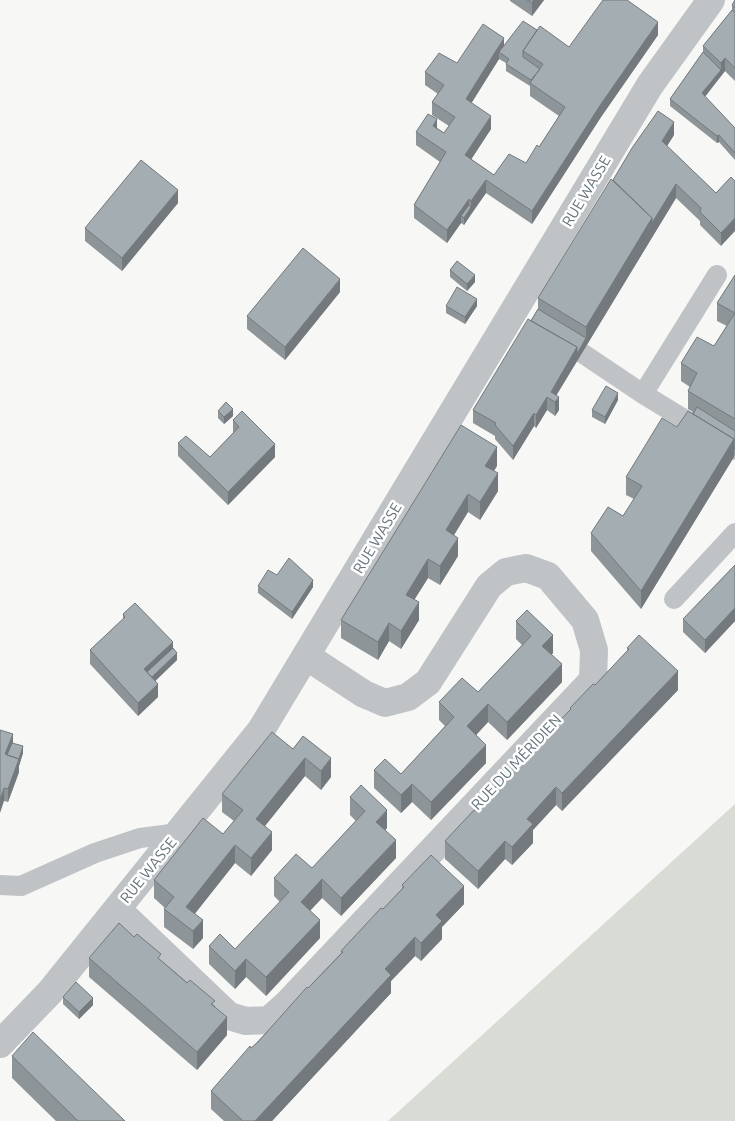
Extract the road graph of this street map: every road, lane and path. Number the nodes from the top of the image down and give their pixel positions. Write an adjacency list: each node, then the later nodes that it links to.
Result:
1 (711, 0): 8 (street, RUE WASSE)
2 (717, 275): 4 (lane)
3 (582, 353): 4 (lane)
4 (643, 394): 5 (lane)
5 (735, 450)
6 (735, 533): 7 (lane)
7 (674, 599)
8 (306, 656): 9 (street, RUE WASSE); 11 (street, RUE DU MÉRIDIEN)
9 (179, 832): 10 (lane); 11 (street, RUE WASSE)
10 (0, 885)
11 (117, 909): 12 (street, RUE WASSE)
12 (0, 1044)

